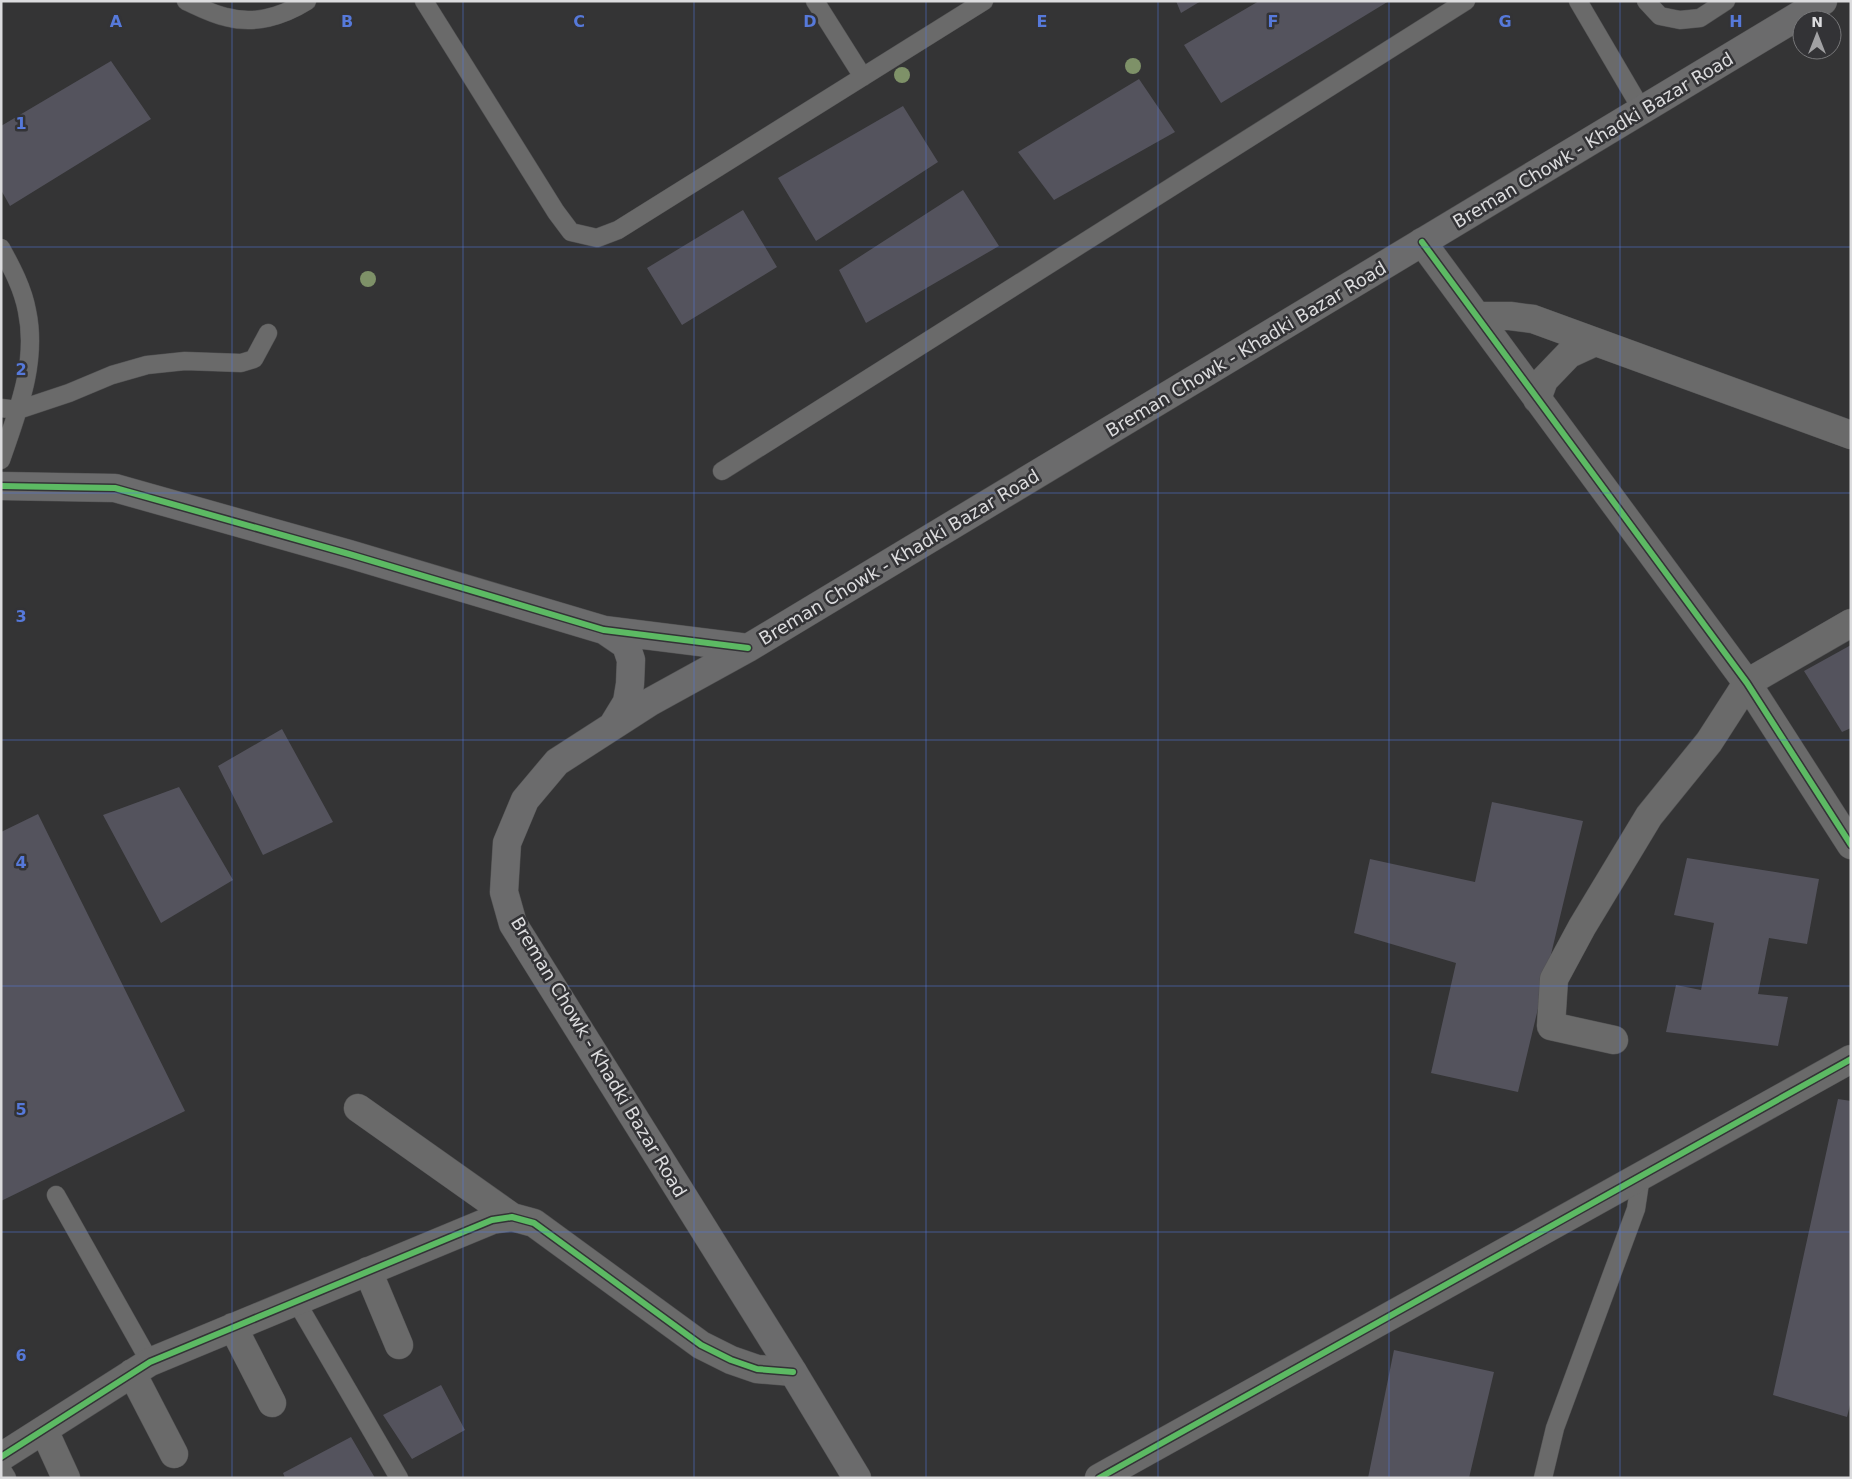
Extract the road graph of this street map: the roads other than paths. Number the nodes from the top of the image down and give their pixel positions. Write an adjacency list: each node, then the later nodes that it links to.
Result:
1 (186, 1): 2 (lane)
2 (307, 1)
3 (424, 1): 11 (lane)
4 (815, 1): 11 (lane)
5 (984, 1): 11 (lane)
6 (1466, 1): 22 (lane)
7 (1578, 1): 12 (lane)
8 (1646, 1): 9 (lane)
9 (1726, 1)
10 (1823, 1): 12 (main road, Breman Chowk - Khadki Bazar Road)
11 (863, 76)
12 (1642, 110): 13 (main road, Breman Chowk - Khadki Bazar Road)
13 (1422, 242): 15 (street); 26 (main road, Breman Chowk - Khadki Bazar Road)
14 (1, 248): 19 (lane)
15 (1478, 316): 17 (street); 18 (street)
16 (268, 333): 19 (lane)
17 (1595, 342): 18 (street); 20 (street)
18 (1537, 399): 27 (street)
19 (10, 409): 21 (lane)
20 (1851, 435)
21 (1, 460)
22 (722, 470)
23 (1, 486): 25 (main road)
24 (1851, 623): 27 (street)
25 (604, 630): 26 (main road); 28 (main road)
26 (748, 648): 28 (main road, Breman Chowk - Khadki Bazar Road)
27 (1747, 683): 29 (street); 30 (street)
28 (612, 726): 41 (main road, Breman Chowk - Khadki Bazar Road)
29 (1851, 845)
30 (1614, 1040)
31 (1851, 1059): 33 (street)
32 (358, 1108): 35 (street)
33 (1641, 1176): 51 (street); 52 (lane)
34 (56, 1195): 40 (lane)
35 (512, 1217): 36 (street); 41 (street)
36 (368, 1271): 37 (street); 39 (street)
37 (296, 1301): 38 (street); 49 (lane)
38 (233, 1327): 40 (street); 42 (street)
39 (399, 1345)
40 (141, 1368): 43 (street); 44 (street)
41 (793, 1372): 50 (main road, Breman Chowk - Khadki Bazar Road)
42 (272, 1403)
43 (44, 1430): 45 (street); 48 (street)
44 (174, 1454)
45 (1, 1457)
46 (1, 1468): 47 (lane)
47 (7, 1478)
48 (66, 1478)
49 (400, 1478)
50 (857, 1478)
51 (1099, 1478)
52 (1543, 1478)

